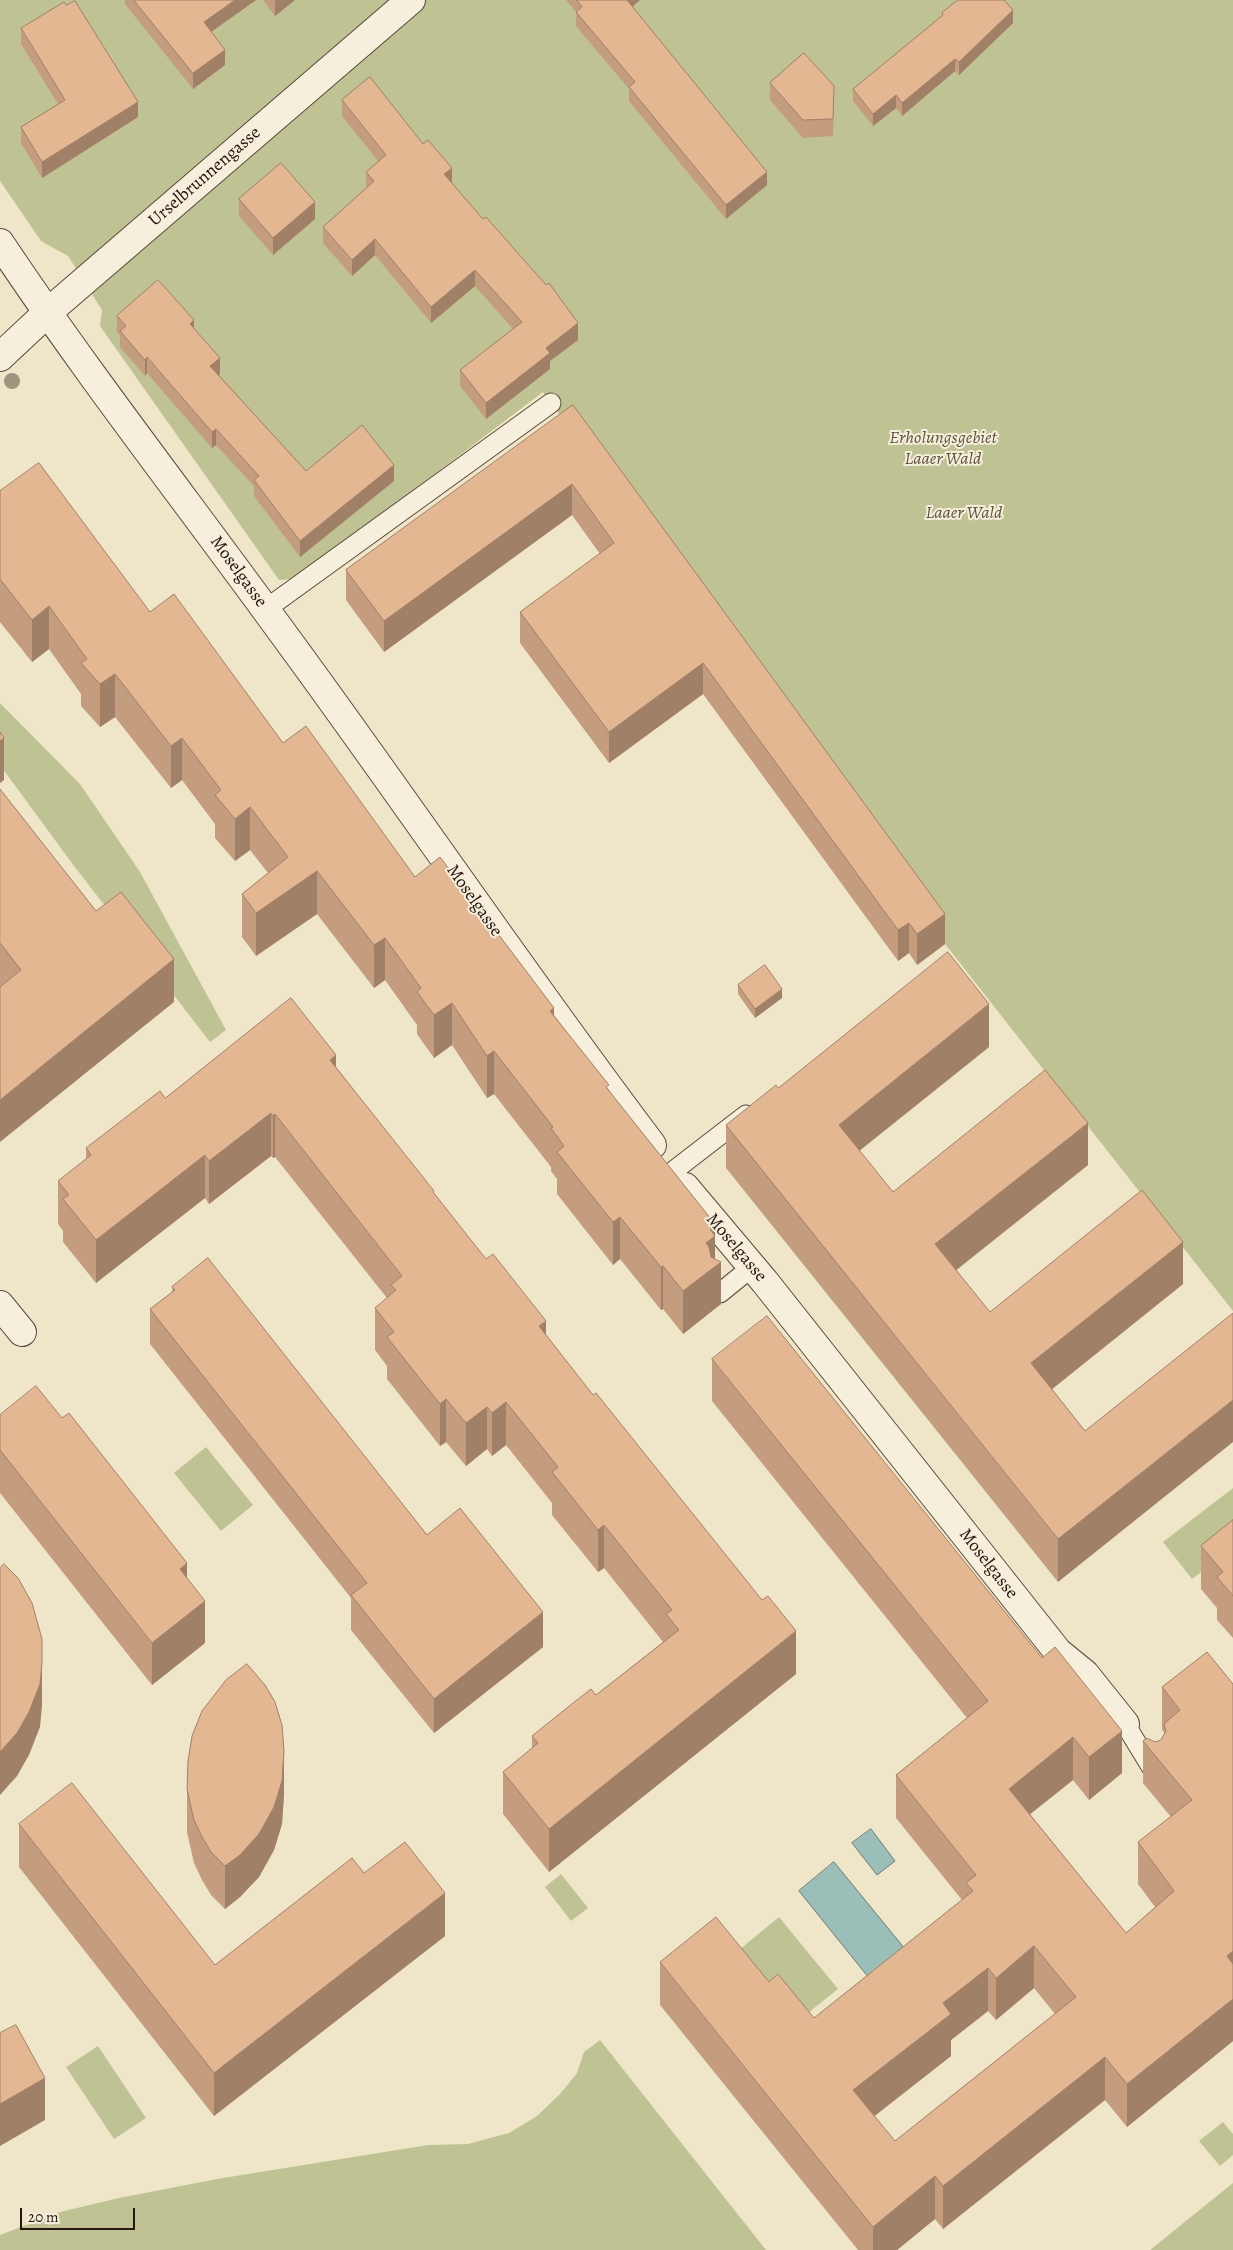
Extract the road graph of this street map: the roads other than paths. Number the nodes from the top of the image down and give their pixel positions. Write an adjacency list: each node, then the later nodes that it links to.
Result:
1 (411, 0): 3 (street, Urselbrunnengasse)
2 (0, 243): 3 (street, Moselgasse)
3 (47, 312): 4 (street, Urselbrunnengasse); 6 (street, Moselgasse)
4 (0, 356)
5 (550, 403): 6 (lane)
6 (266, 610): 8 (street, Moselgasse)
7 (757, 1107): 8 (lane)
8 (672, 1172): 9 (street, Moselgasse)
9 (752, 1267): 10 (lane); 13 (street, Moselgasse)
10 (720, 1293)
11 (0, 1305): 12 (street)
12 (22, 1332)
13 (1125, 1724): 14 (lane)
14 (1155, 1773)

